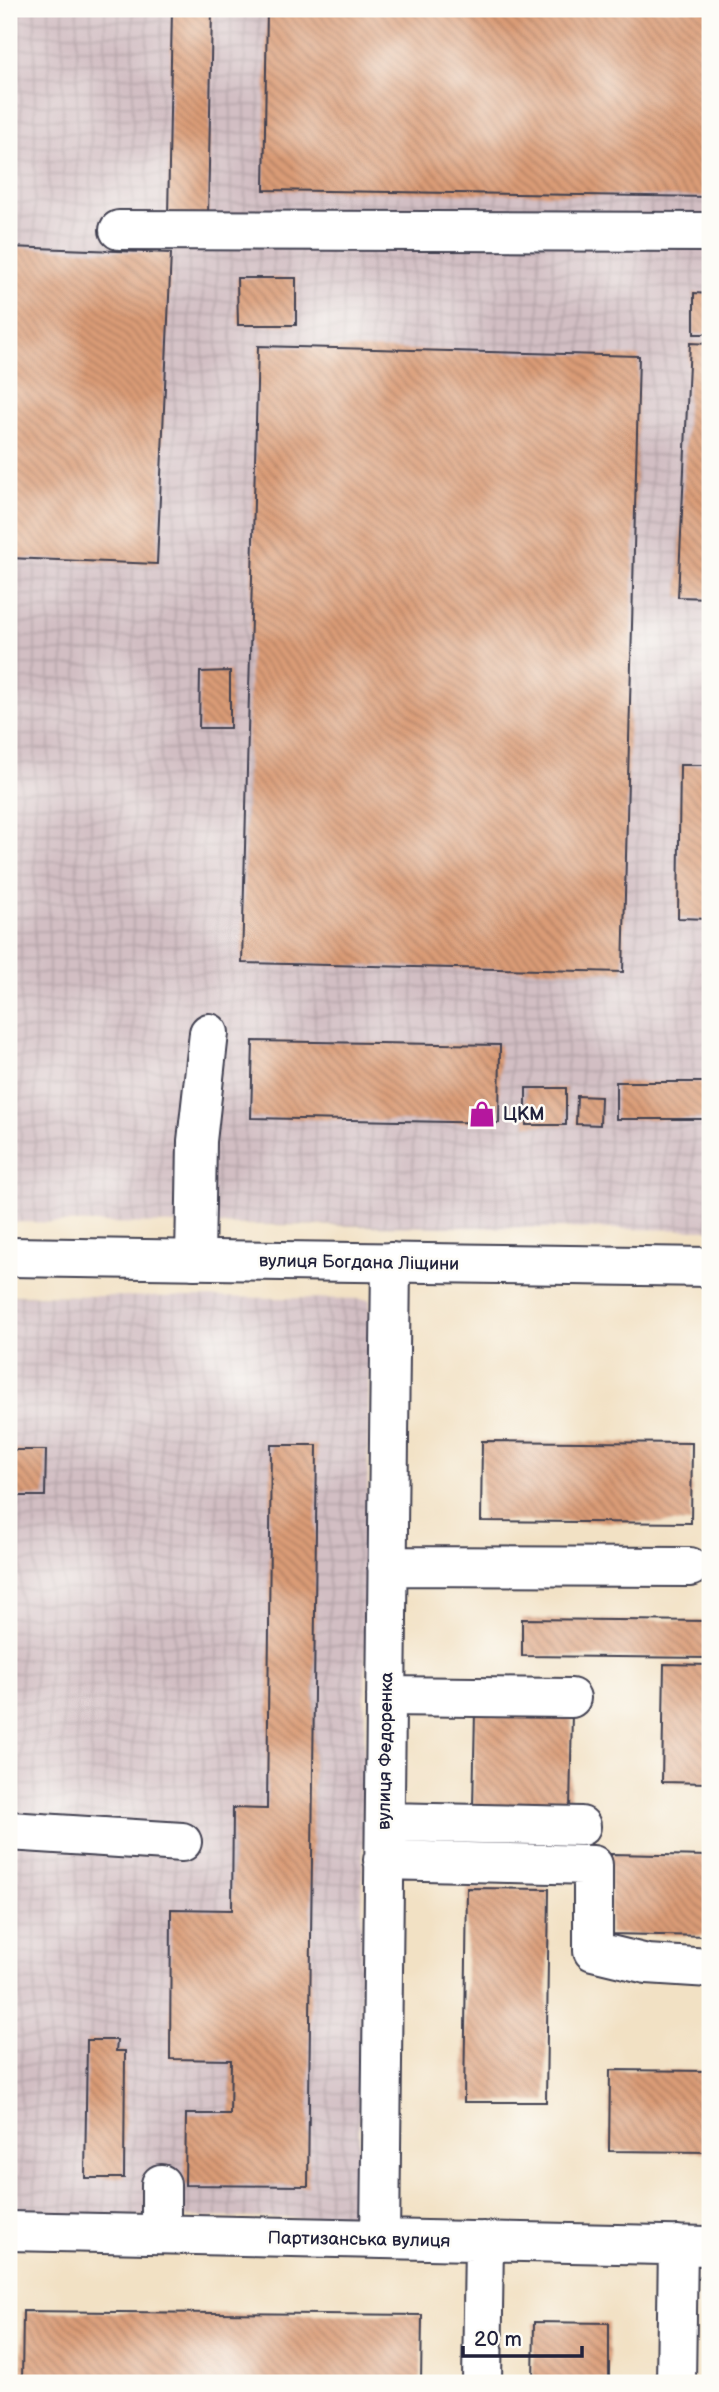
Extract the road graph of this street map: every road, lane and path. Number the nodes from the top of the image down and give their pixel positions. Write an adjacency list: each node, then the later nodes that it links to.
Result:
1 (119, 230): 2 (street)
2 (710, 232)
3 (209, 1032): 5 (street)
4 (9, 1257): 5 (street, вулиця Богдана Ліщини)
5 (195, 1259): 6 (street, вулиця Богдана Ліщини)
6 (391, 1262): 7 (street, вулиця Богдана Ліщини); 8 (street, вулиця Федоренка)
7 (710, 1267)
8 (387, 1566): 9 (street); 10 (street, вулиця Федоренка)
9 (690, 1567)
10 (386, 1696): 11 (street); 12 (street, вулиця Федоренка)
11 (571, 1698)
12 (385, 1822): 13 (street); 16 (street, вулиця Федоренка)
13 (581, 1826)
14 (9, 1831): 15 (street)
15 (182, 1842)
16 (383, 1860): 17 (street); 21 (street, вулиця Федоренка)
17 (710, 1968)
18 (160, 2184): 20 (street)
19 (9, 2231): 20 (street, Партизанська вулиця)
20 (161, 2234): 21 (street, Партизанська вулиця)
21 (380, 2239): 22 (street, Партизанська вулиця)
22 (484, 2241): 23 (street, Партизанська вулиця); 24 (street)
23 (694, 2246): 25 (street)
24 (482, 2383)
25 (676, 2383)

